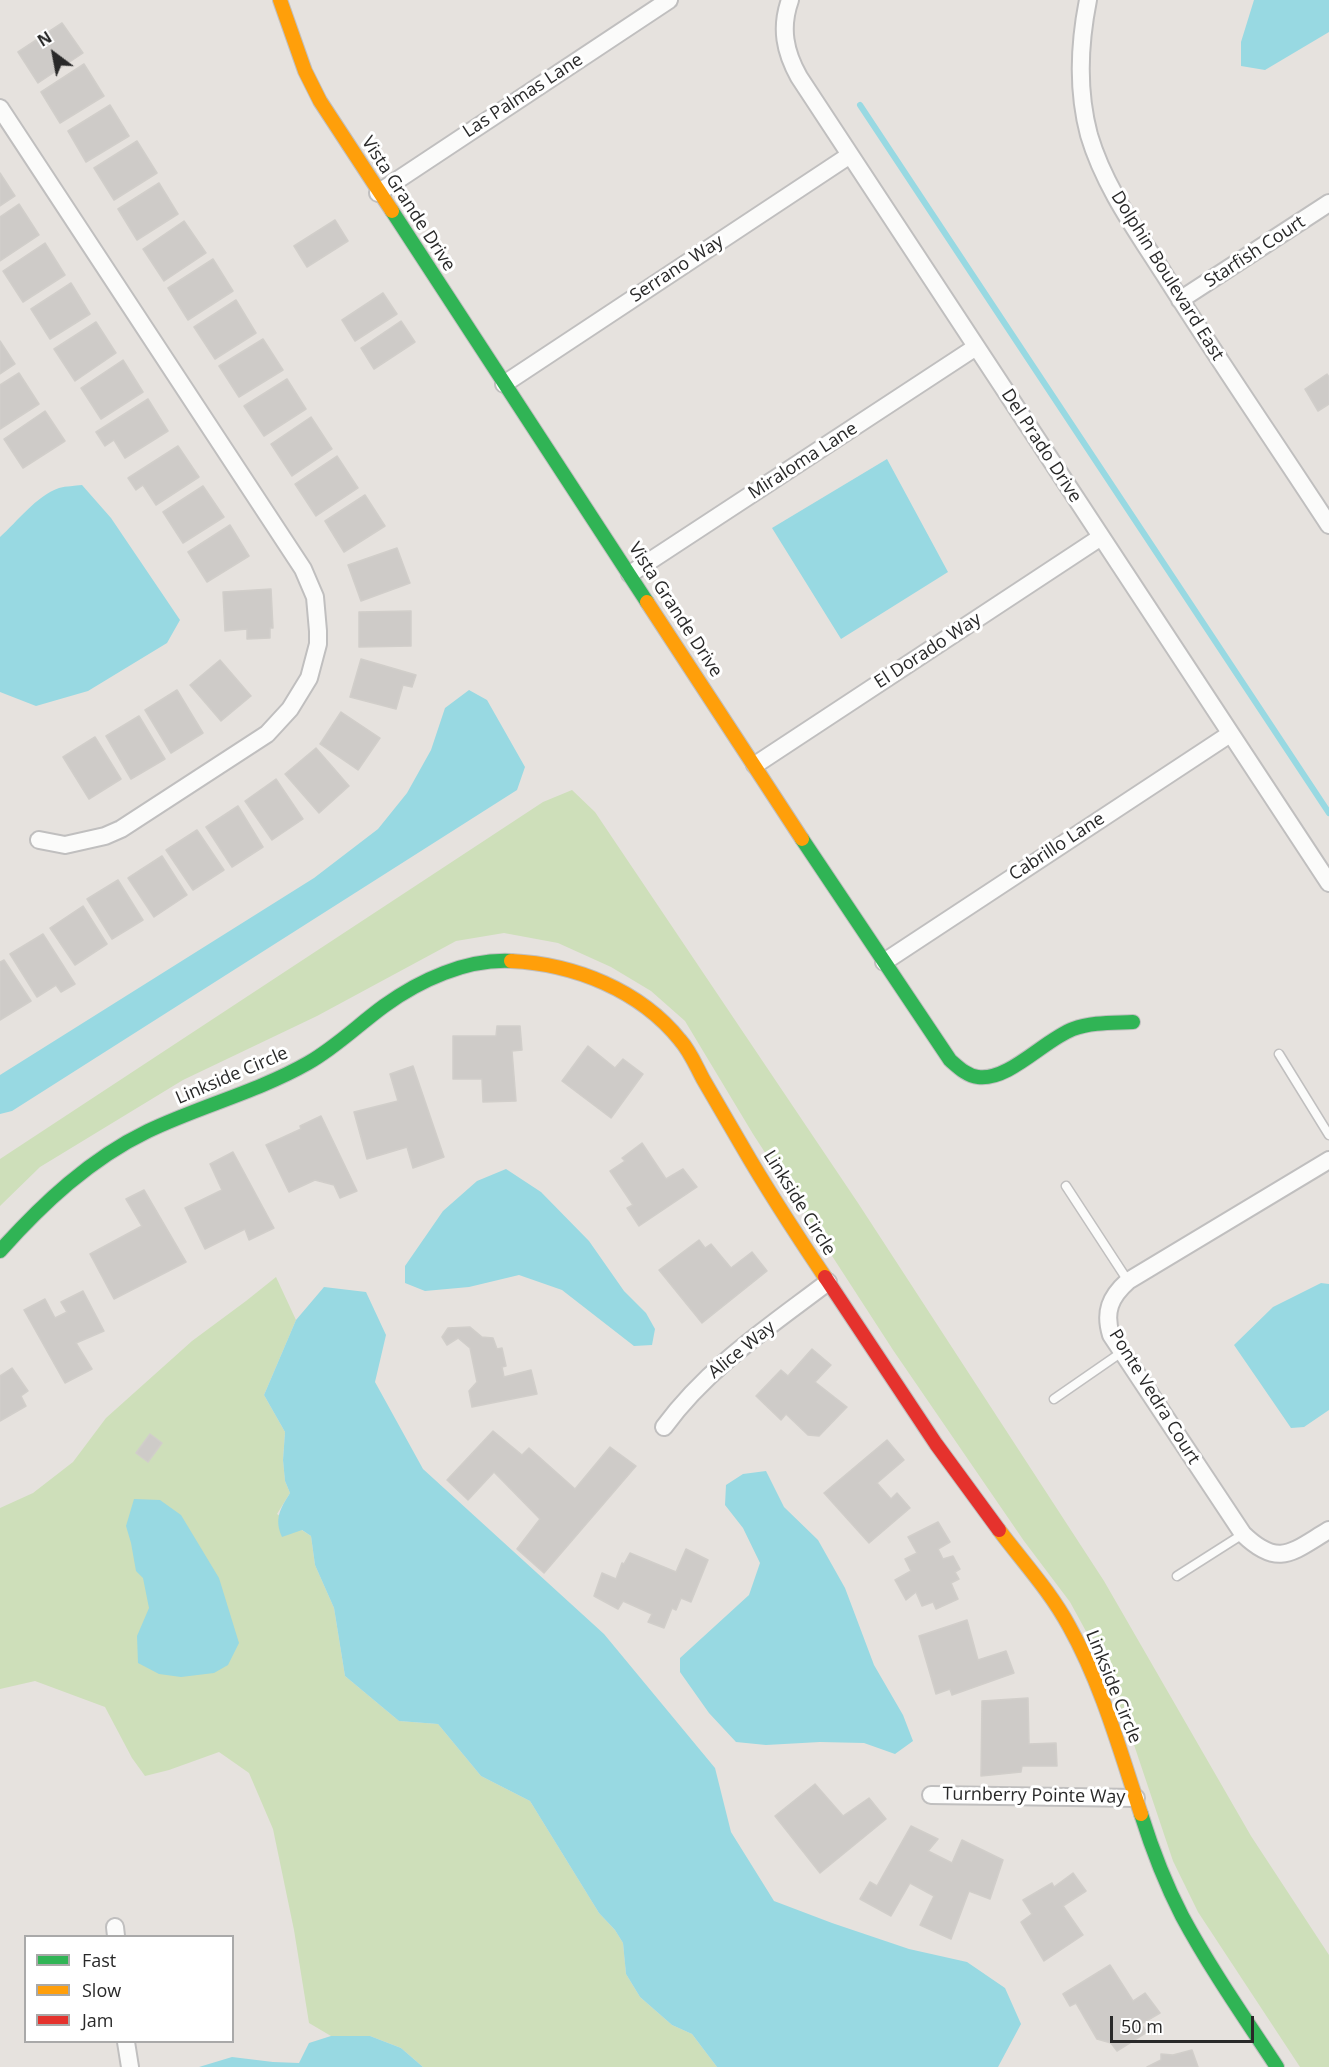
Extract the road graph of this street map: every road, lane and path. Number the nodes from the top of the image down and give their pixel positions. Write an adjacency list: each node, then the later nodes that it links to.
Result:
1 (280, 0): 7 (street, Vista Grande Drive)
2 (669, 0): 7 (street, Las Palmas Lane)
3 (790, 0): 6 (street, Del Prado Drive)
4 (1088, 0): 9 (street, Dolphin Boulevard East)
5 (0, 108): 17 (street)
6 (850, 155): 10 (street, Del Prado Drive); 11 (street, Serrano Way)
7 (378, 193): 11 (street, Vista Grande Drive)
8 (1329, 203): 9 (street, Starfish Court)
9 (1180, 300): 12 (street, Dolphin Boulevard East)
10 (976, 346): 13 (street, Del Prado Drive); 14 (street, Miraloma Lane)
11 (504, 384): 14 (street, Vista Grande Drive)
12 (1329, 525)
13 (1101, 537): 15 (street, Del Prado Drive); 16 (street, El Dorado Way)
14 (630, 574): 16 (street, Vista Grande Drive)
15 (1230, 734): 18 (street, Del Prado Drive); 19 (street, Cabrillo Lane)
16 (754, 765): 19 (street, Vista Grande Drive)
17 (39, 840)
18 (1329, 883)
19 (884, 962): 20 (street, Vista Grande Drive)
20 (1133, 1022)
21 (1279, 1054): 22 (lane)
22 (1329, 1135)
23 (1329, 1160): 26 (street, Ponte Vedra Court)
24 (1066, 1186): 26 (lane)
25 (0, 1251): 27 (street, Linkside Circle)
26 (1128, 1281): 28 (street, Ponte Vedra Court)
27 (828, 1282): 30 (street, Alice Way); 35 (street, Linkside Circle)
28 (1122, 1352): 29 (lane); 32 (street, Ponte Vedra Court)
29 (1054, 1399)
30 (664, 1427)
31 (1329, 1530): 32 (street, Ponte Vedra Court)
32 (1243, 1534): 33 (lane)
33 (1177, 1576)
34 (931, 1795): 35 (street, Turnberry Pointe Way)
35 (1136, 1798): 38 (street, Linkside Circle)
36 (126, 2043): 37 (street)
37 (130, 2067)
38 (1277, 2067)

